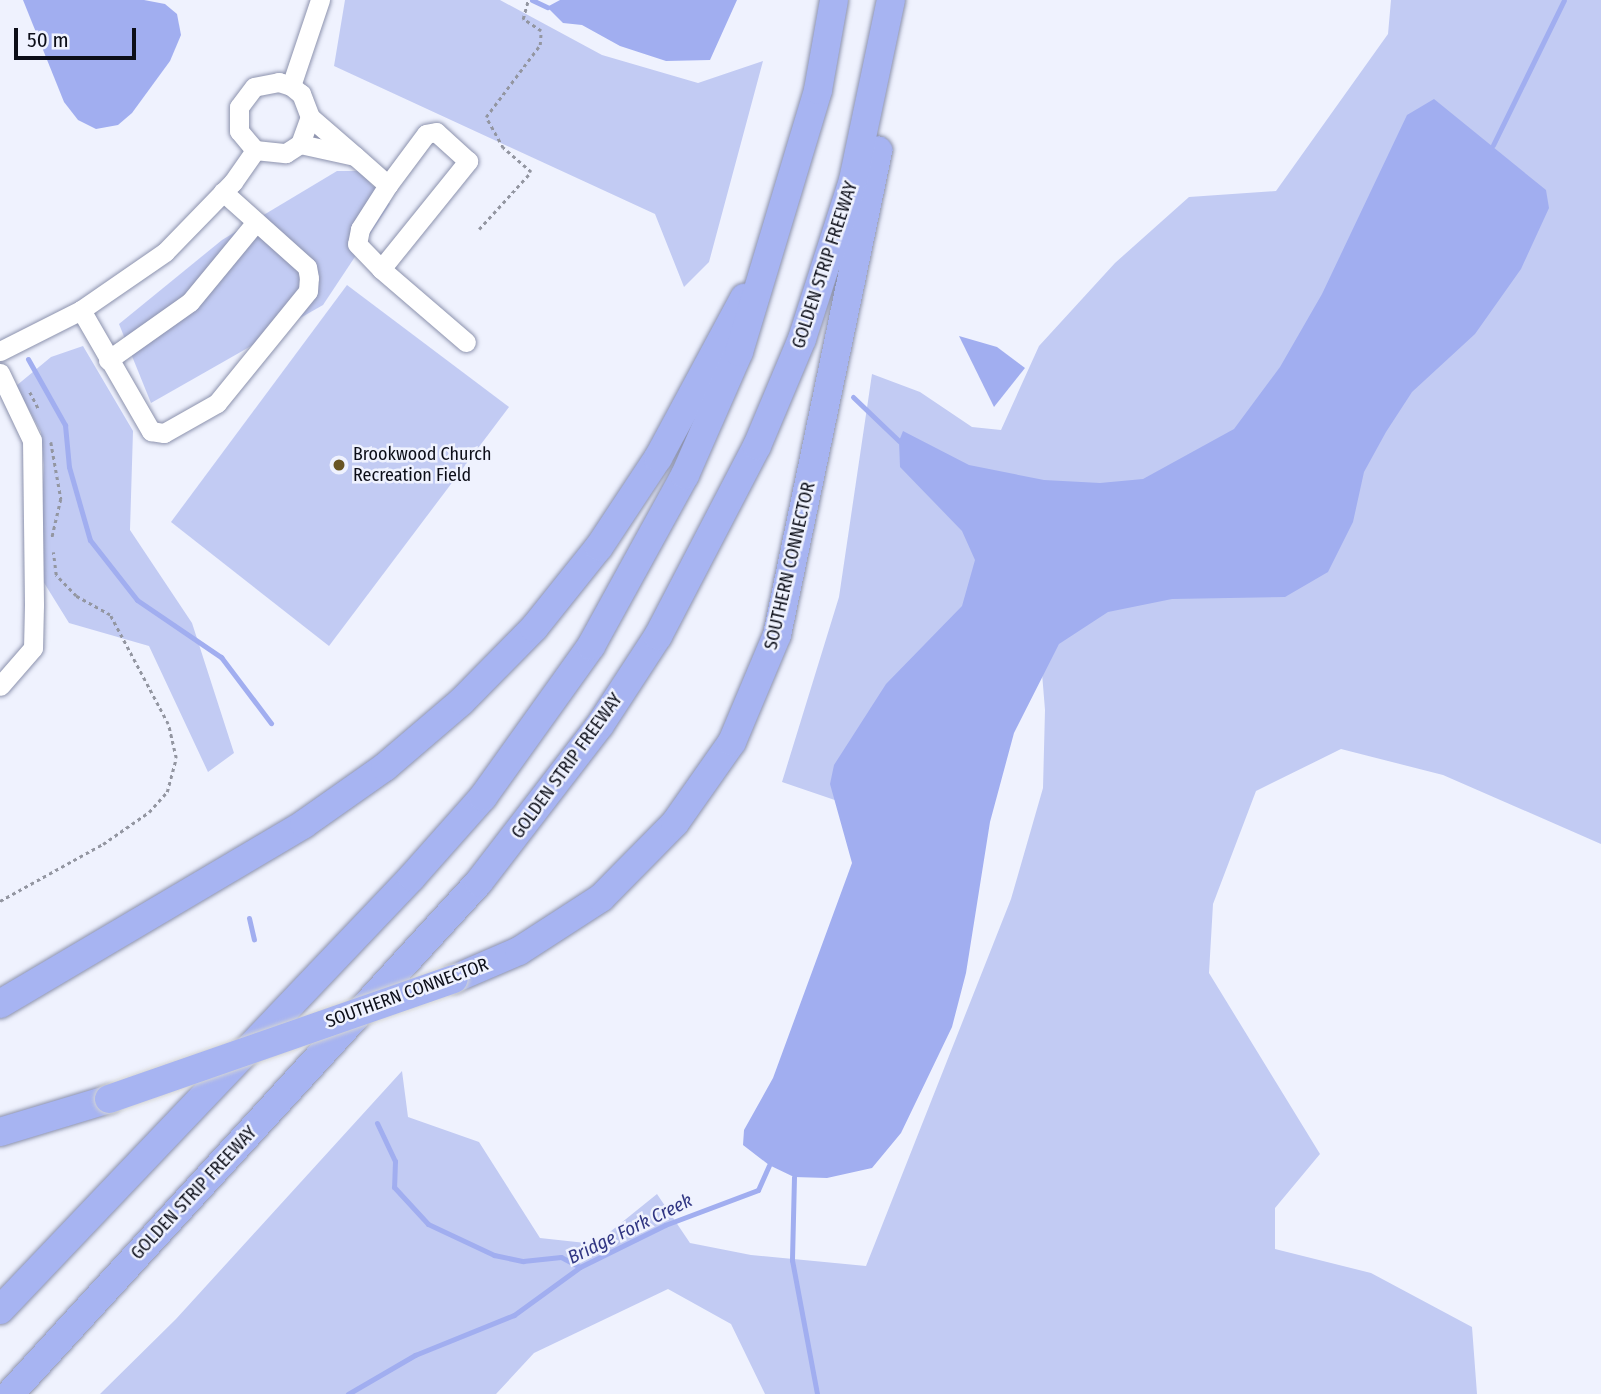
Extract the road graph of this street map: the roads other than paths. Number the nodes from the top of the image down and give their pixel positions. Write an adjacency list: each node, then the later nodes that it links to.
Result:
1 (320, 0): 5 (street)
2 (834, 0): 13 (highway)
3 (891, 0): 24 (highway, GOLDEN STRIP FREEWAY)
4 (905, 0): 22 (highway, SOUTHERN CONNECTOR, bridge)
5 (291, 86): 6 (street); 8 (street)
6 (310, 117): 7 (street); 9 (street)
7 (300, 144): 8 (street); 9 (street)
8 (255, 150): 11 (street)
9 (355, 156): 10 (street)
10 (388, 185): 14 (street); 14 (street)
11 (223, 192): 12 (street); 15 (street)
12 (256, 222): 18 (street); 18 (street)
13 (764, 262): 21 (highway); 23 (highway)
14 (381, 269): 16 (street)
15 (81, 310): 17 (street); 18 (street)
16 (466, 342)
17 (0, 351)
18 (108, 360)
19 (2, 377): 20 (street)
20 (0, 686)
21 (0, 1004)
22 (0, 1132)
23 (0, 1310)
24 (10, 1394)

